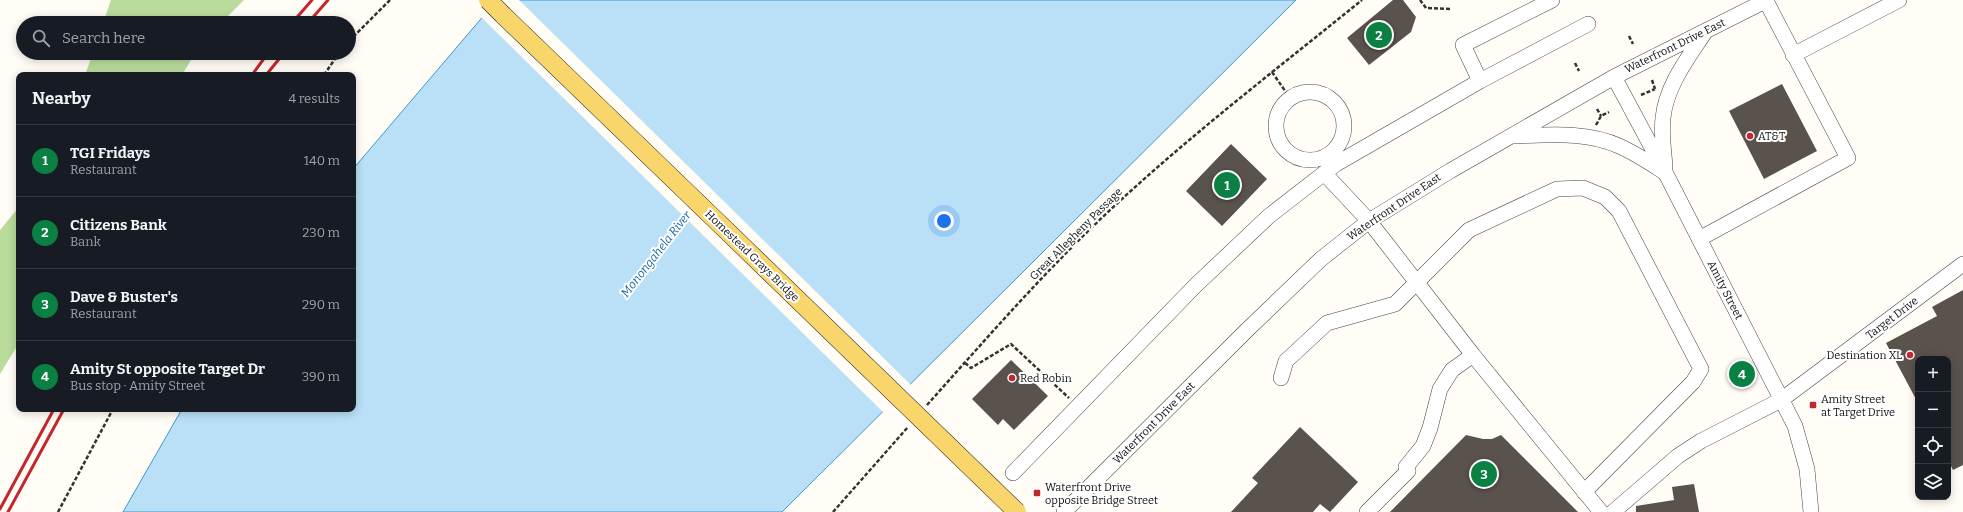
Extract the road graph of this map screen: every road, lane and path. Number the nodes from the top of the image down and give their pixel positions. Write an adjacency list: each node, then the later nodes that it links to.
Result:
1 (390, 0): 11 (path)
2 (488, 0): 51 (main road, Homestead Grays Bridge, bridge)
3 (1362, 0): 19 (path, Great Allegheny Passage)
4 (1420, 0): 8 (path)
5 (1552, 0): 22 (street)
6 (1766, 0): 10 (street, Waterfront Drive East); 14 (street)
7 (1899, 0): 14 (street)
8 (1451, 9)
9 (1588, 24): 22 (street)
10 (1706, 32): 20 (street, Waterfront Drive East); 33 (street)
11 (356, 34)
12 (1629, 36): 13 (path)
13 (1633, 44)
14 (1793, 55): 36 (street)
15 (334, 60): 18 (path)
16 (1576, 63): 17 (path)
17 (1579, 71)
18 (326, 72)
19 (1272, 72): 26 (path); 40 (path, Great Allegheny Passage)
20 (1614, 76): 31 (street, Waterfront Drive East); 33 (street, Amity Street)
21 (1652, 80): 23 (path)
22 (1480, 81): 32 (street)
23 (1655, 89): 24 (path); 25 (path)
24 (1659, 94)
25 (1641, 95)
26 (1290, 98): 32 (street); 32 (street)
27 (1597, 109): 29 (path)
28 (1609, 112): 29 (path)
29 (1601, 116): 30 (path)
30 (1594, 129)
31 (1512, 136): 33 (street); 35 (street, Waterfront Drive East)
32 (1333, 159): 34 (street)
33 (1665, 172): 36 (street, Amity Street)
34 (1324, 173): 35 (street); 43 (street)
35 (1369, 221): 38 (street); 52 (street, Waterfront Drive East)
36 (1699, 239): 42 (street, Amity Street)
37 (1963, 264): 42 (street, Target Drive)
38 (1417, 283): 39 (street); 41 (street); 48 (street)
39 (1472, 355): 48 (street); 53 (street)
40 (965, 363): 43 (path); 44 (path, Great Allegheny Passage)
41 (1281, 378)
42 (1781, 400): 55 (street, Target Drive); 56 (street, Amity Street)
43 (1078, 406): 47 (street)
44 (924, 409)
45 (111, 412): 49 (path)
46 (909, 426): 50 (path)
47 (1013, 473)
48 (1584, 492): 54 (street)
49 (58, 512)
50 (833, 512)
51 (1017, 512)
52 (1064, 512)
53 (1367, 512)
54 (1601, 512)
55 (1613, 512)
56 (1811, 512)

